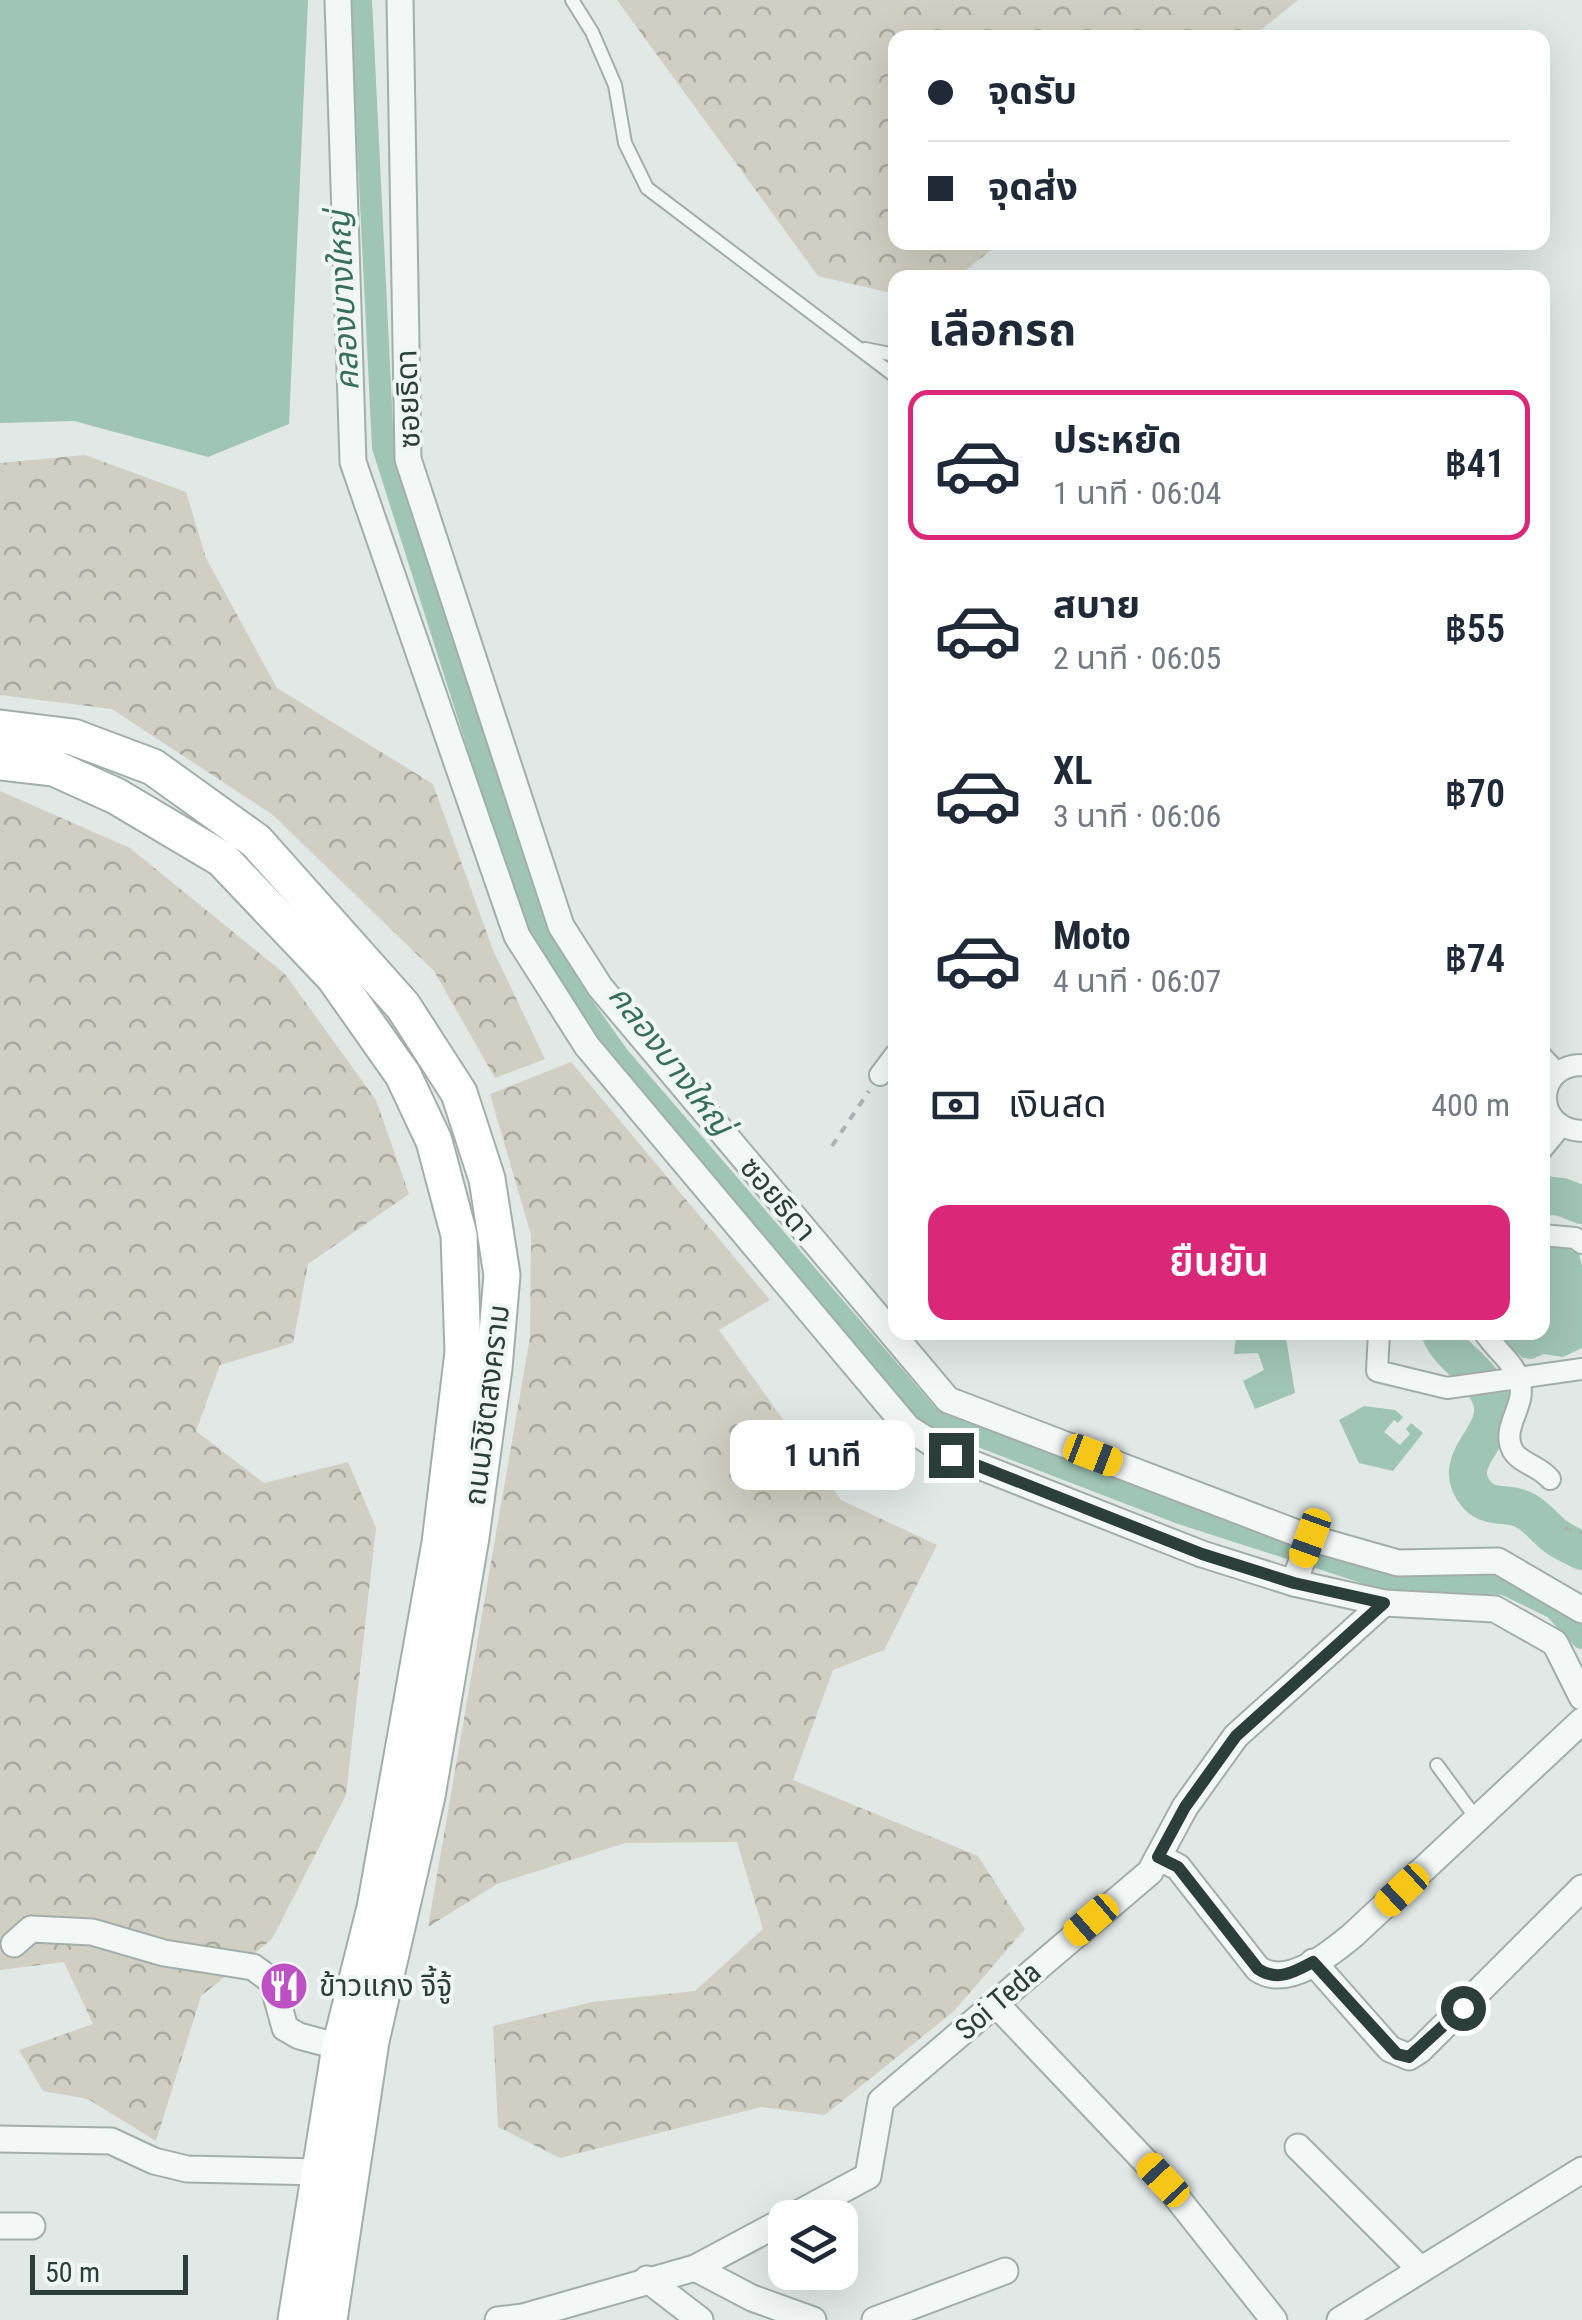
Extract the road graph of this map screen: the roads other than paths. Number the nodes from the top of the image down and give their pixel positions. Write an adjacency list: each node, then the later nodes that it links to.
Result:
1 (338, 0): 23 (street)
2 (400, 0): 15 (street, ซอยธิดา)
3 (572, 0): 4 (lane)
4 (858, 348): 5 (lane); 6 (lane)
5 (888, 354)
6 (888, 371)
7 (0, 728): 49 (main road, ถนนวิชิตสงคราม)
8 (0, 762): 35 (main road, ถนนวิชิตสงคราม)
9 (888, 1064): 12 (street)
10 (1550, 1065): 11 (street)
11 (1582, 1065)
12 (880, 1075)
13 (1550, 1236): 14 (street)
14 (1582, 1243)
15 (888, 1329)
16 (897, 1340): 22 (street, ซอยธิดา)
17 (1378, 1340): 20 (street)
18 (1491, 1340): 20 (street)
19 (1582, 1369): 20 (street)
20 (1514, 1380): 21 (street)
21 (1550, 1479)
22 (1310, 1538): 23 (street); 25 (street, ซอยธิดา)
23 (1294, 1583): 24 (street)
24 (1384, 1603): 26 (street); 30 (street, Soi Teda)
25 (1582, 1610)
26 (1582, 1698)
27 (1582, 1721): 29 (street)
28 (1437, 1765): 29 (lane)
29 (1476, 1818): 33 (street)
30 (1158, 1857): 33 (street); 34 (street, Soi Teda)
31 (1582, 1888): 33 (street)
32 (14, 1944): 35 (street)
33 (1313, 1962)
34 (996, 2004): 40 (street, Soi Teda); 54 (street)
35 (340, 2048): 39 (main road, ถนนวิชิตสงคราม)
36 (0, 2139): 39 (street)
37 (1298, 2148): 45 (street)
38 (1582, 2170): 45 (street)
39 (320, 2172): 48 (main road, ถนนวิชิตสงคราม)
40 (823, 2200)
41 (0, 2226): 42 (street)
42 (32, 2226)
43 (768, 2229): 44 (street, Soi Teda)
44 (695, 2268): 47 (street, Soi Teda); 52 (street)
45 (1420, 2269): 55 (street)
46 (1005, 2271): 53 (street)
47 (647, 2279): 50 (street, Soi Teda); 51 (street)
48 (296, 2320)
49 (329, 2320)
50 (498, 2320)
51 (700, 2320)
52 (814, 2320)
53 (875, 2320)
54 (1274, 2320)
55 (1340, 2320)

